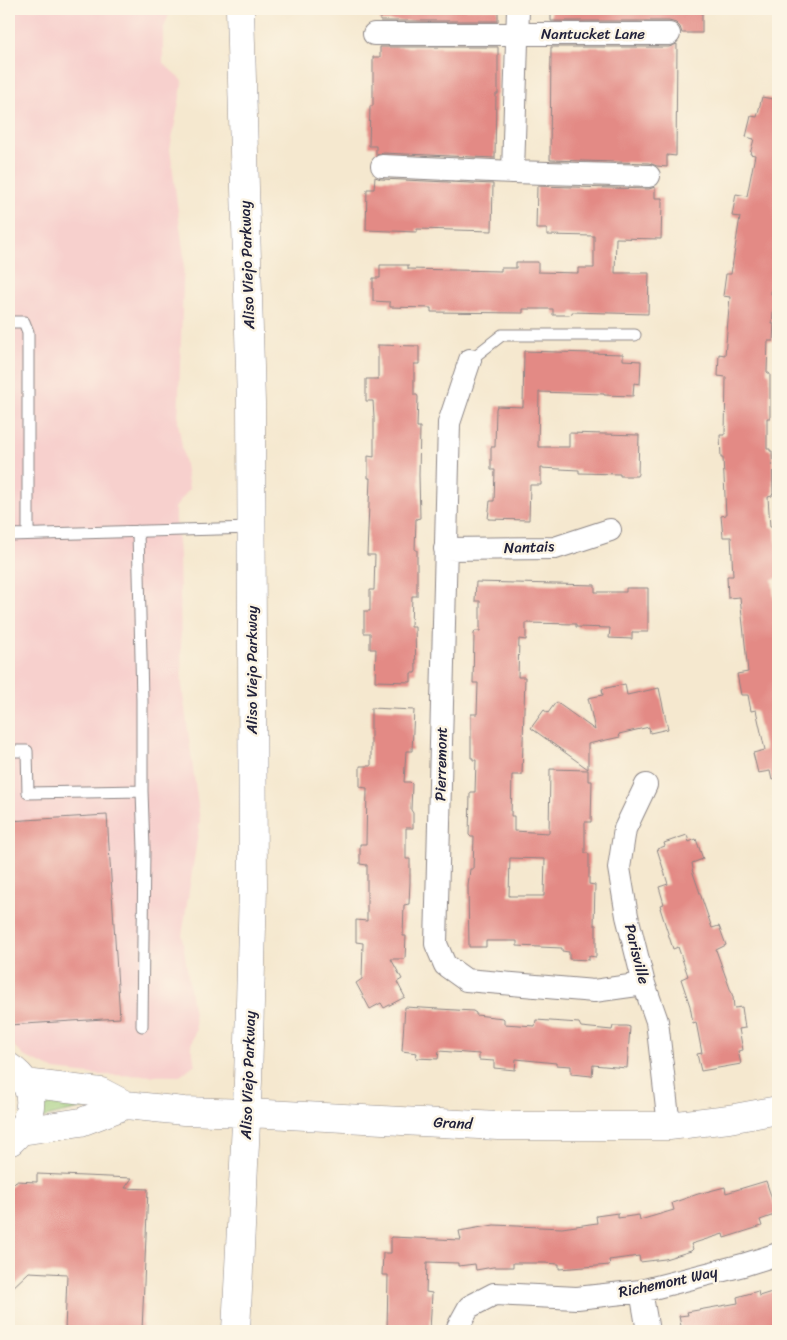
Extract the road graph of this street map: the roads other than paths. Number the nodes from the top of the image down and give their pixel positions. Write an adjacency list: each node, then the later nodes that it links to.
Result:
1 (240, 9): 12 (main road, Aliso Viejo Parkway)
2 (518, 9): 4 (street)
3 (374, 34): 4 (street, Nantucket Lane)
4 (518, 34): 5 (street, Nantucket Lane); 7 (street)
5 (669, 34)
6 (382, 166): 7 (street)
7 (513, 172): 8 (street)
8 (649, 176)
9 (9, 322): 15 (lane)
10 (635, 335): 11 (lane)
11 (470, 360): 17 (street, Pierremont)
12 (252, 528): 14 (lane); 26 (main road, Aliso Viejo Parkway)
13 (610, 530): 17 (street, Nantais)
14 (138, 531): 15 (lane); 20 (lane)
15 (28, 534): 16 (lane)
16 (9, 535)
17 (445, 549): 21 (street, Pierremont)
18 (9, 751): 20 (lane)
19 (646, 785): 21 (street, Parisville)
20 (142, 790): 22 (lane)
21 (644, 984): 27 (street, Parisville)
22 (142, 1026)
23 (17, 1075): 24 (main road, Grand); 28 (main road)
24 (126, 1105): 26 (main road, Grand); 28 (main road, Grand)
25 (778, 1110): 27 (main road, Grand)
26 (247, 1113): 27 (main road, Grand); 31 (main road, Aliso Viejo Parkway)
27 (669, 1126)
28 (15, 1136)
29 (778, 1254): 30 (street, Richemont Way)
30 (641, 1291): 32 (street, Richemont Way); 33 (street)
31 (236, 1331)
32 (458, 1331)
33 (648, 1331)

